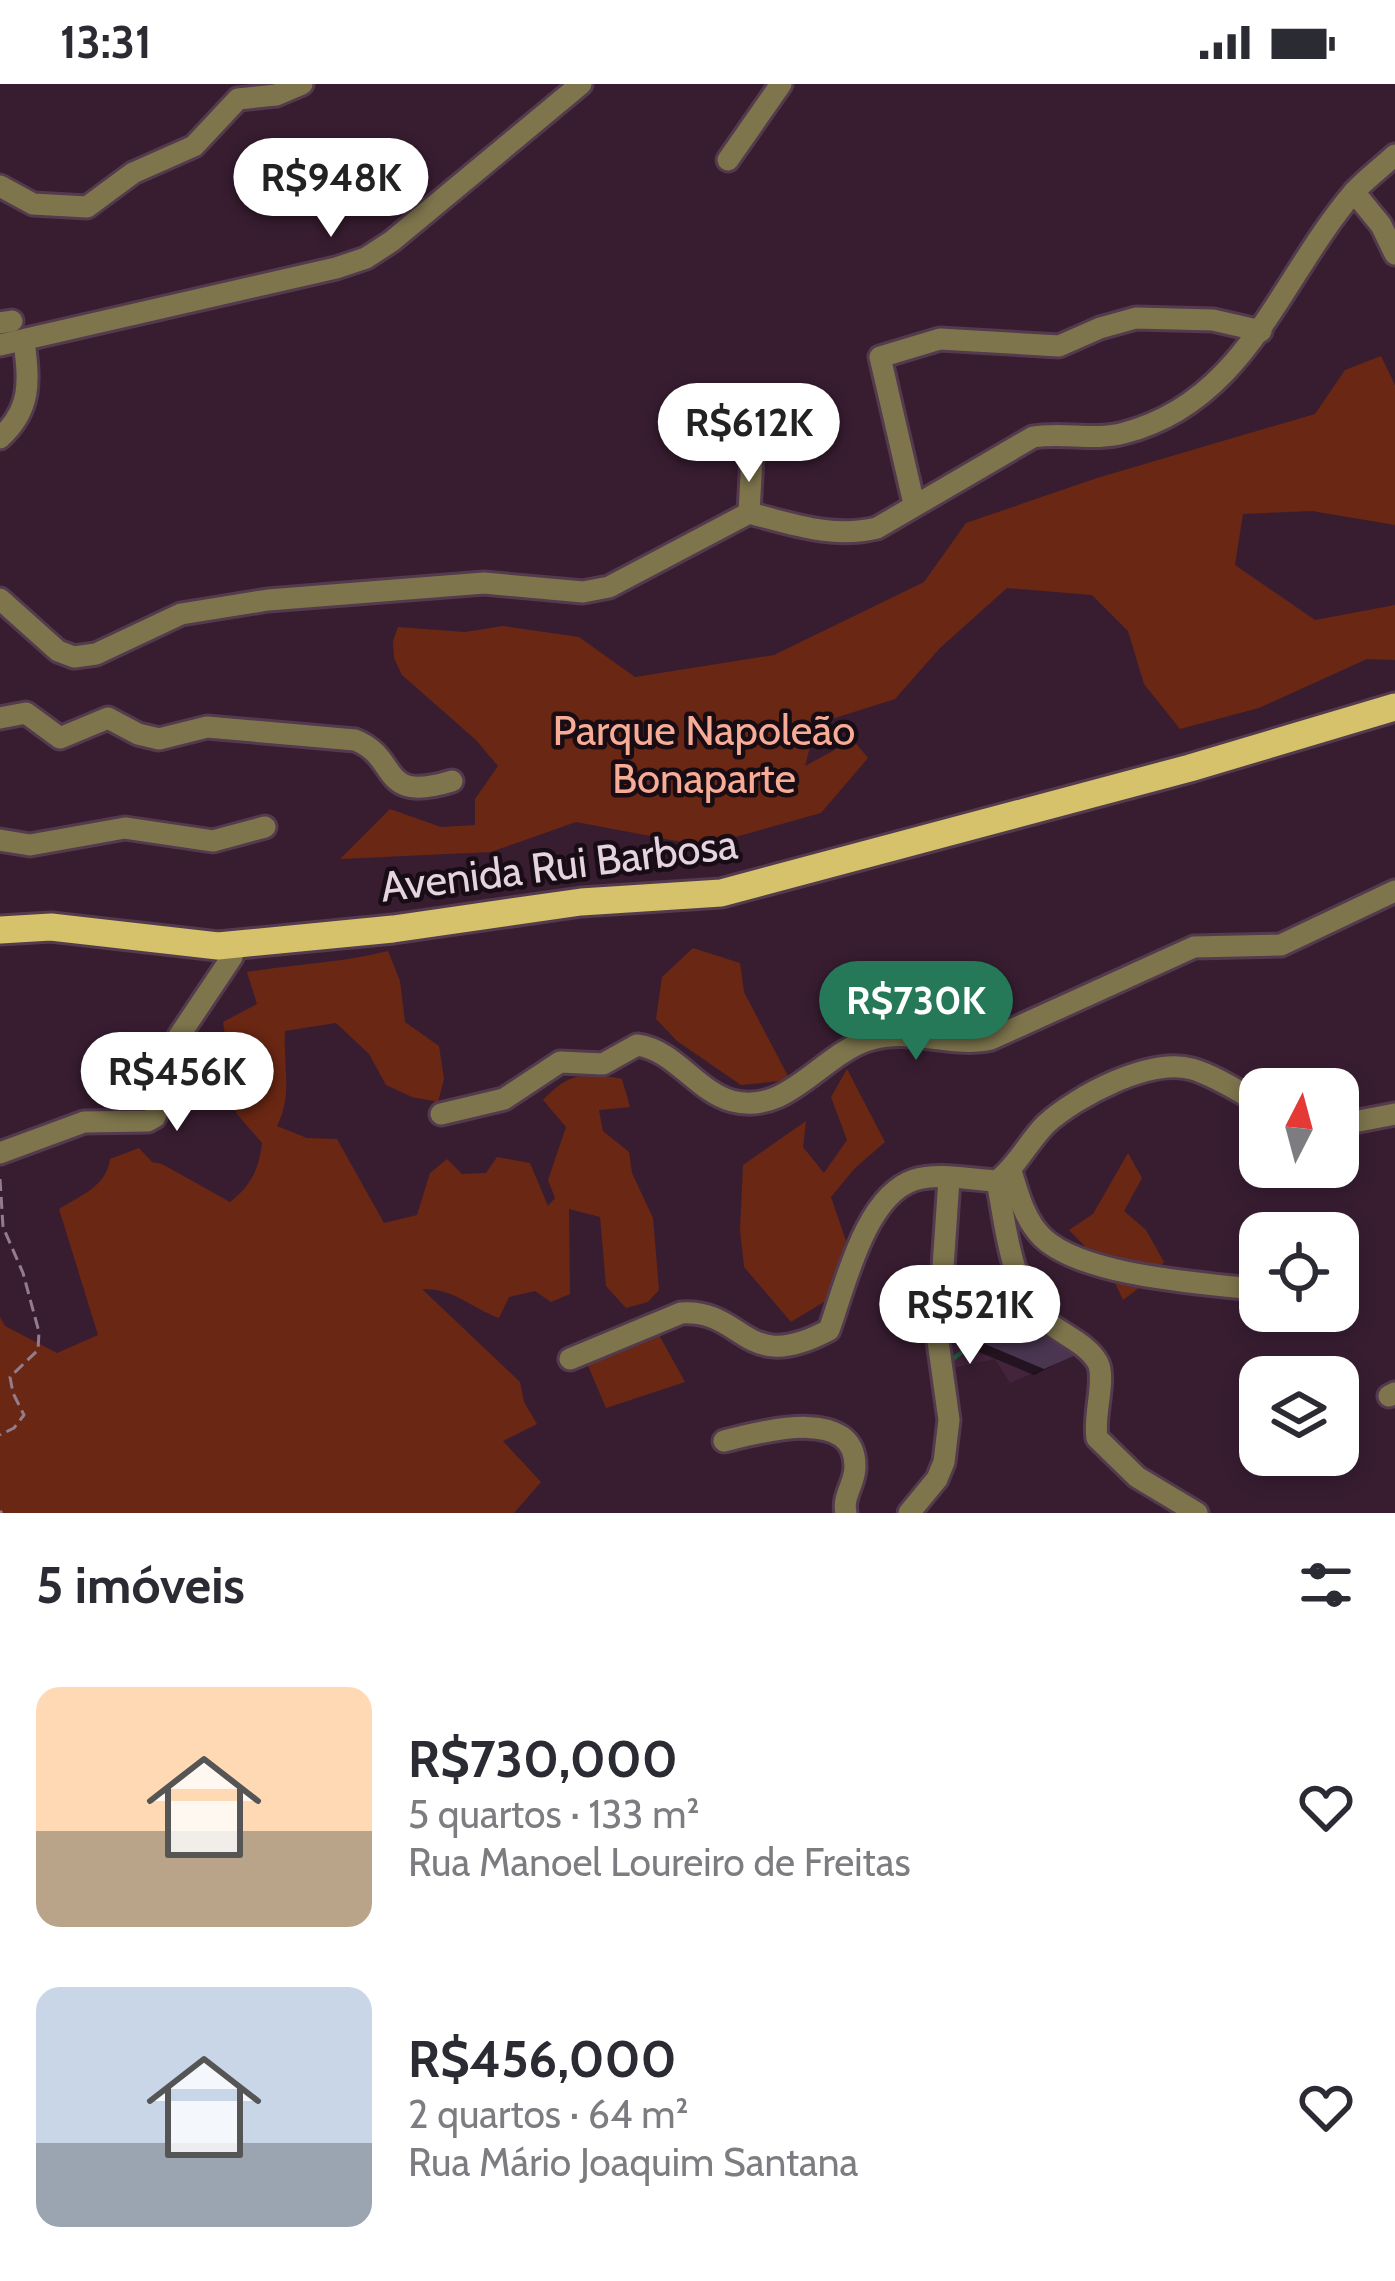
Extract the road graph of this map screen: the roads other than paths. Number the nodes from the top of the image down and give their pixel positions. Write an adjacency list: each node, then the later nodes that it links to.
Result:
1 (302, 84): 6 (street)
2 (781, 84): 5 (street)
3 (568, 89): 9 (street)
4 (1395, 155): 7 (street)
5 (728, 160)
6 (0, 186)
7 (1354, 192): 8 (street); 10 (street)
8 (1395, 254)
9 (12, 328): 11 (street); 13 (street)
10 (1262, 331): 14 (street); 14 (street)
11 (0, 345)
12 (793, 423): 15 (street)
13 (0, 438)
14 (914, 504): 15 (street)
15 (749, 513): 16 (street)
16 (0, 599)
17 (1395, 707): 24 (main road, Avenida Rui Barbosa)
18 (0, 718): 20 (street)
19 (1395, 722): 26 (main road, Avenida Rui Barbosa)
20 (452, 781)
21 (265, 826): 22 (street)
22 (0, 840)
23 (1395, 890): 28 (street)
24 (0, 929)
25 (0, 941): 26 (main road, Avenida Rui Barbosa)
26 (232, 958): 31 (street)
27 (1239, 1092): 32 (street)
28 (441, 1114)
29 (1395, 1114): 30 (street)
30 (1359, 1123)
31 (0, 1154)
32 (1004, 1176): 33 (street); 34 (street); 37 (street)
33 (949, 1179): 35 (street); 39 (street)
34 (1239, 1287)
35 (570, 1359)
36 (724, 1441): 38 (street)
37 (1191, 1512)
38 (846, 1513)
39 (909, 1513)

